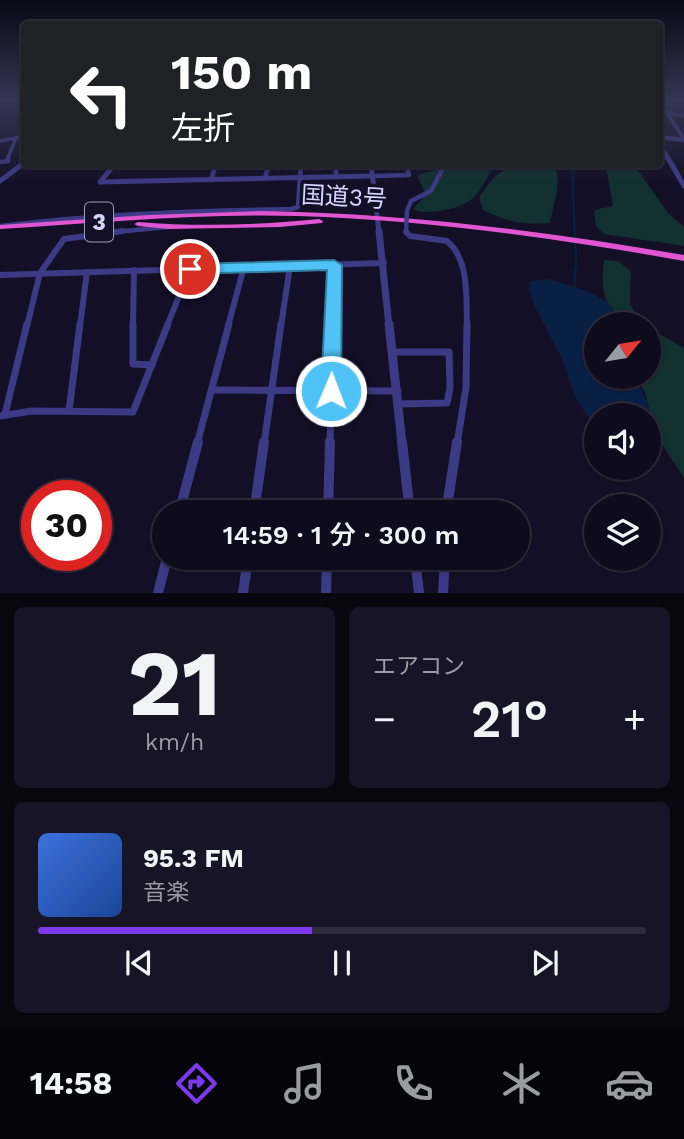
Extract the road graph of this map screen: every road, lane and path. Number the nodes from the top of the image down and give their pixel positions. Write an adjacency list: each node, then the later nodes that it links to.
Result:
1 (678, 129): 2 (street); 5 (street)
2 (684, 130)
3 (21, 137): 4 (street)
4 (16, 138): 6 (street); 10 (street)
5 (684, 140): 7 (street)
6 (0, 141)
7 (663, 142)
8 (663, 147): 25 (street)
9 (663, 148): 27 (street)
10 (0, 162)
11 (21, 165): 26 (street)
12 (112, 168): 24 (street)
13 (215, 168): 24 (street)
14 (268, 168): 23 (street)
15 (300, 168): 21 (street)
16 (336, 168): 22 (street)
17 (372, 168): 20 (street)
18 (407, 168): 20 (street)
19 (444, 168): 59 (street, bridge)
20 (373, 176): 22 (street); 31 (street)
21 (299, 177): 22 (street); 23 (street); 28 (street)
22 (336, 177)
23 (265, 178): 24 (street)
24 (211, 180)
25 (684, 180)
26 (0, 181)
27 (684, 186)
28 (177, 213): 29 (highway); 33 (street)
29 (198, 216): 31 (highway, 国道3号 / 3); 33 (highway, 国道3号 / 3)
30 (319, 221): 31 (highway, 国道3号 / 3); 32 (highway, 国道3号 / 3); 34 (highway)
31 (379, 221): 36 (highway, 国道3号 / 3); 37 (street)
32 (138, 225): 34 (highway); 35 (highway, 国道3号 / 3)
33 (0, 226)
34 (168, 227): 44 (street)
35 (0, 233)
36 (684, 261)
37 (384, 263): 38 (street); 46 (street)
38 (334, 265): 39 (street); 50 (street)
39 (290, 266): 40 (street); 49 (street)
40 (244, 267): 41 (street); 48 (street)
41 (190, 269): 42 (street); 47 (street)
42 (134, 270): 43 (street); 47 (street)
43 (88, 272): 44 (street); 53 (street)
44 (40, 274): 45 (street); 54 (street)
45 (0, 275)
46 (394, 352): 51 (street); 52 (street)
47 (152, 365): 53 (street)
48 (212, 390): 49 (street); 55 (street)
49 (272, 390): 50 (street); 56 (street)
50 (331, 391): 51 (street); 57 (street)
51 (398, 391): 52 (street)
52 (399, 404): 58 (street)
53 (69, 411): 54 (street)
54 (3, 415)
55 (182, 500)
56 (256, 500)
57 (328, 500)
58 (409, 500)
59 (448, 500)
60 (164, 570): 65 (street)
61 (246, 570): 66 (street)
62 (327, 570): 67 (street)
63 (416, 570): 68 (street)
64 (444, 570): 69 (street)
65 (158, 593)
66 (243, 593)
67 (326, 593)
68 (419, 593)
69 (443, 593)

